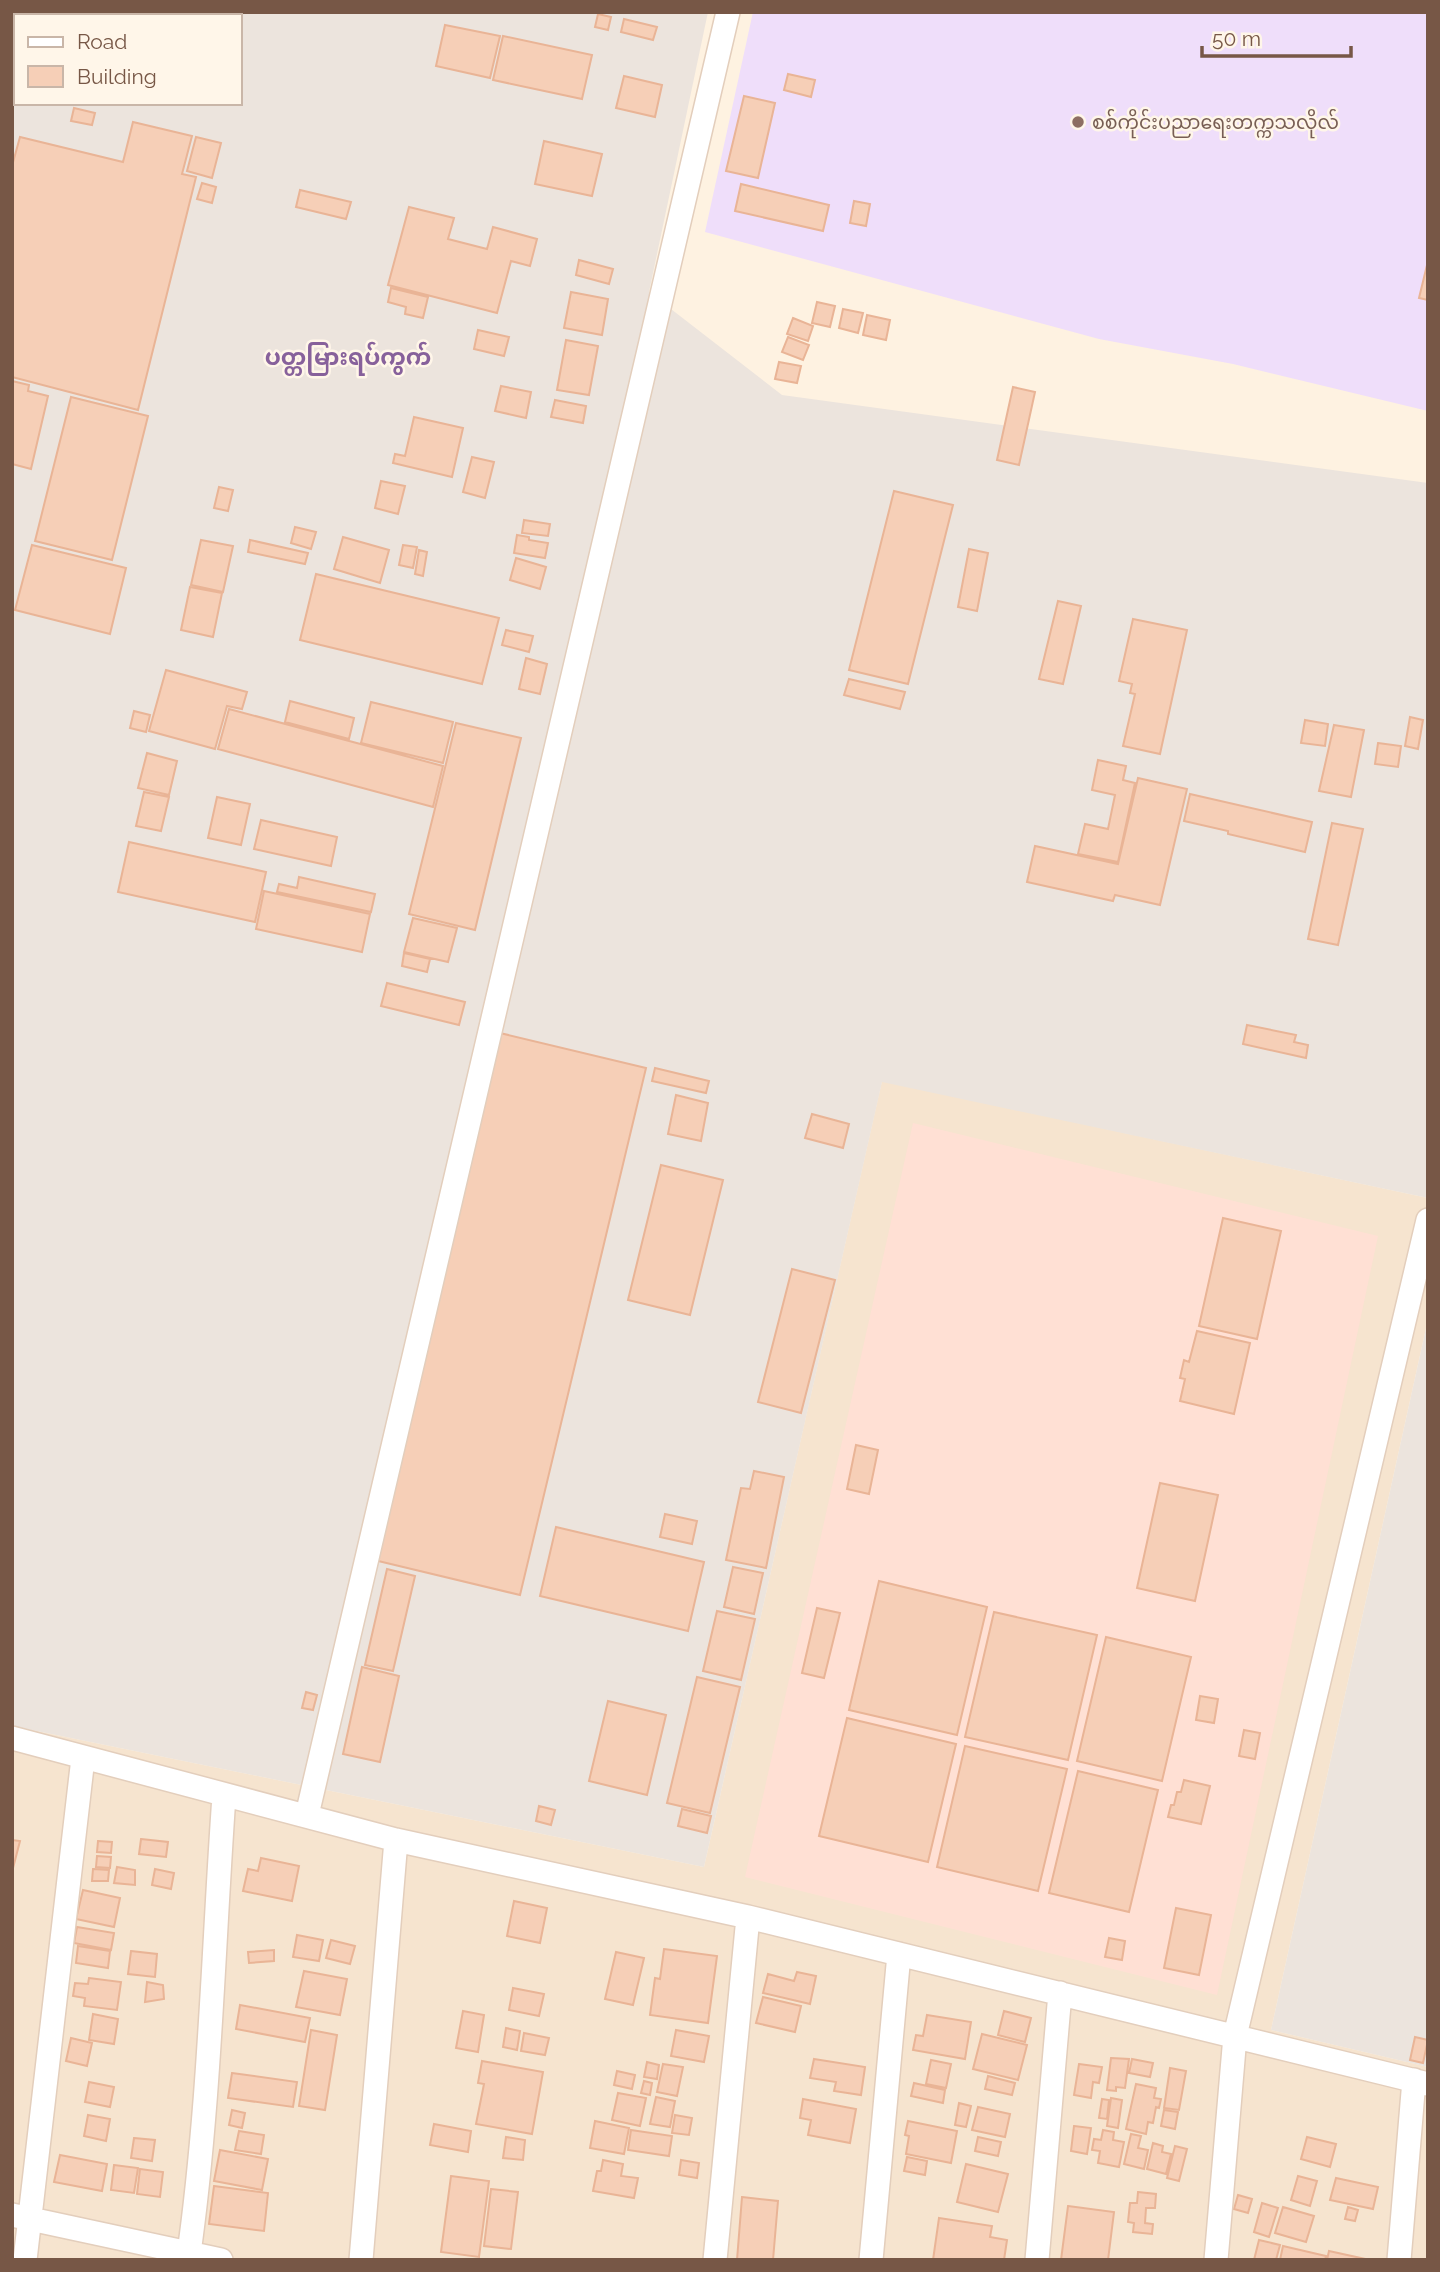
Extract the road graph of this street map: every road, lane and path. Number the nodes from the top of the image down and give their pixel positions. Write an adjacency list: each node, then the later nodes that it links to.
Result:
1 (728, 12): 6 (street)
2 (1428, 1220): 11 (street)
3 (12, 1738): 4 (street)
4 (83, 1758): 5 (street); 13 (street)
5 (224, 1796): 6 (street); 14 (street)
6 (307, 1815): 7 (street)
7 (396, 1840): 8 (street); 17 (street)
8 (748, 1917): 9 (street); 18 (street)
9 (899, 1954): 10 (street); 19 (street)
10 (1060, 1993): 11 (street); 20 (street)
11 (1235, 2036): 12 (street); 21 (street)
12 (1421, 2082): 22 (street)
13 (20, 2217): 14 (street); 15 (street)
14 (188, 2257): 16 (street)
15 (25, 2260)
16 (221, 2260)
17 (361, 2260)
18 (715, 2260)
19 (871, 2260)
20 (1037, 2260)
21 (1216, 2260)
22 (1399, 2260)

